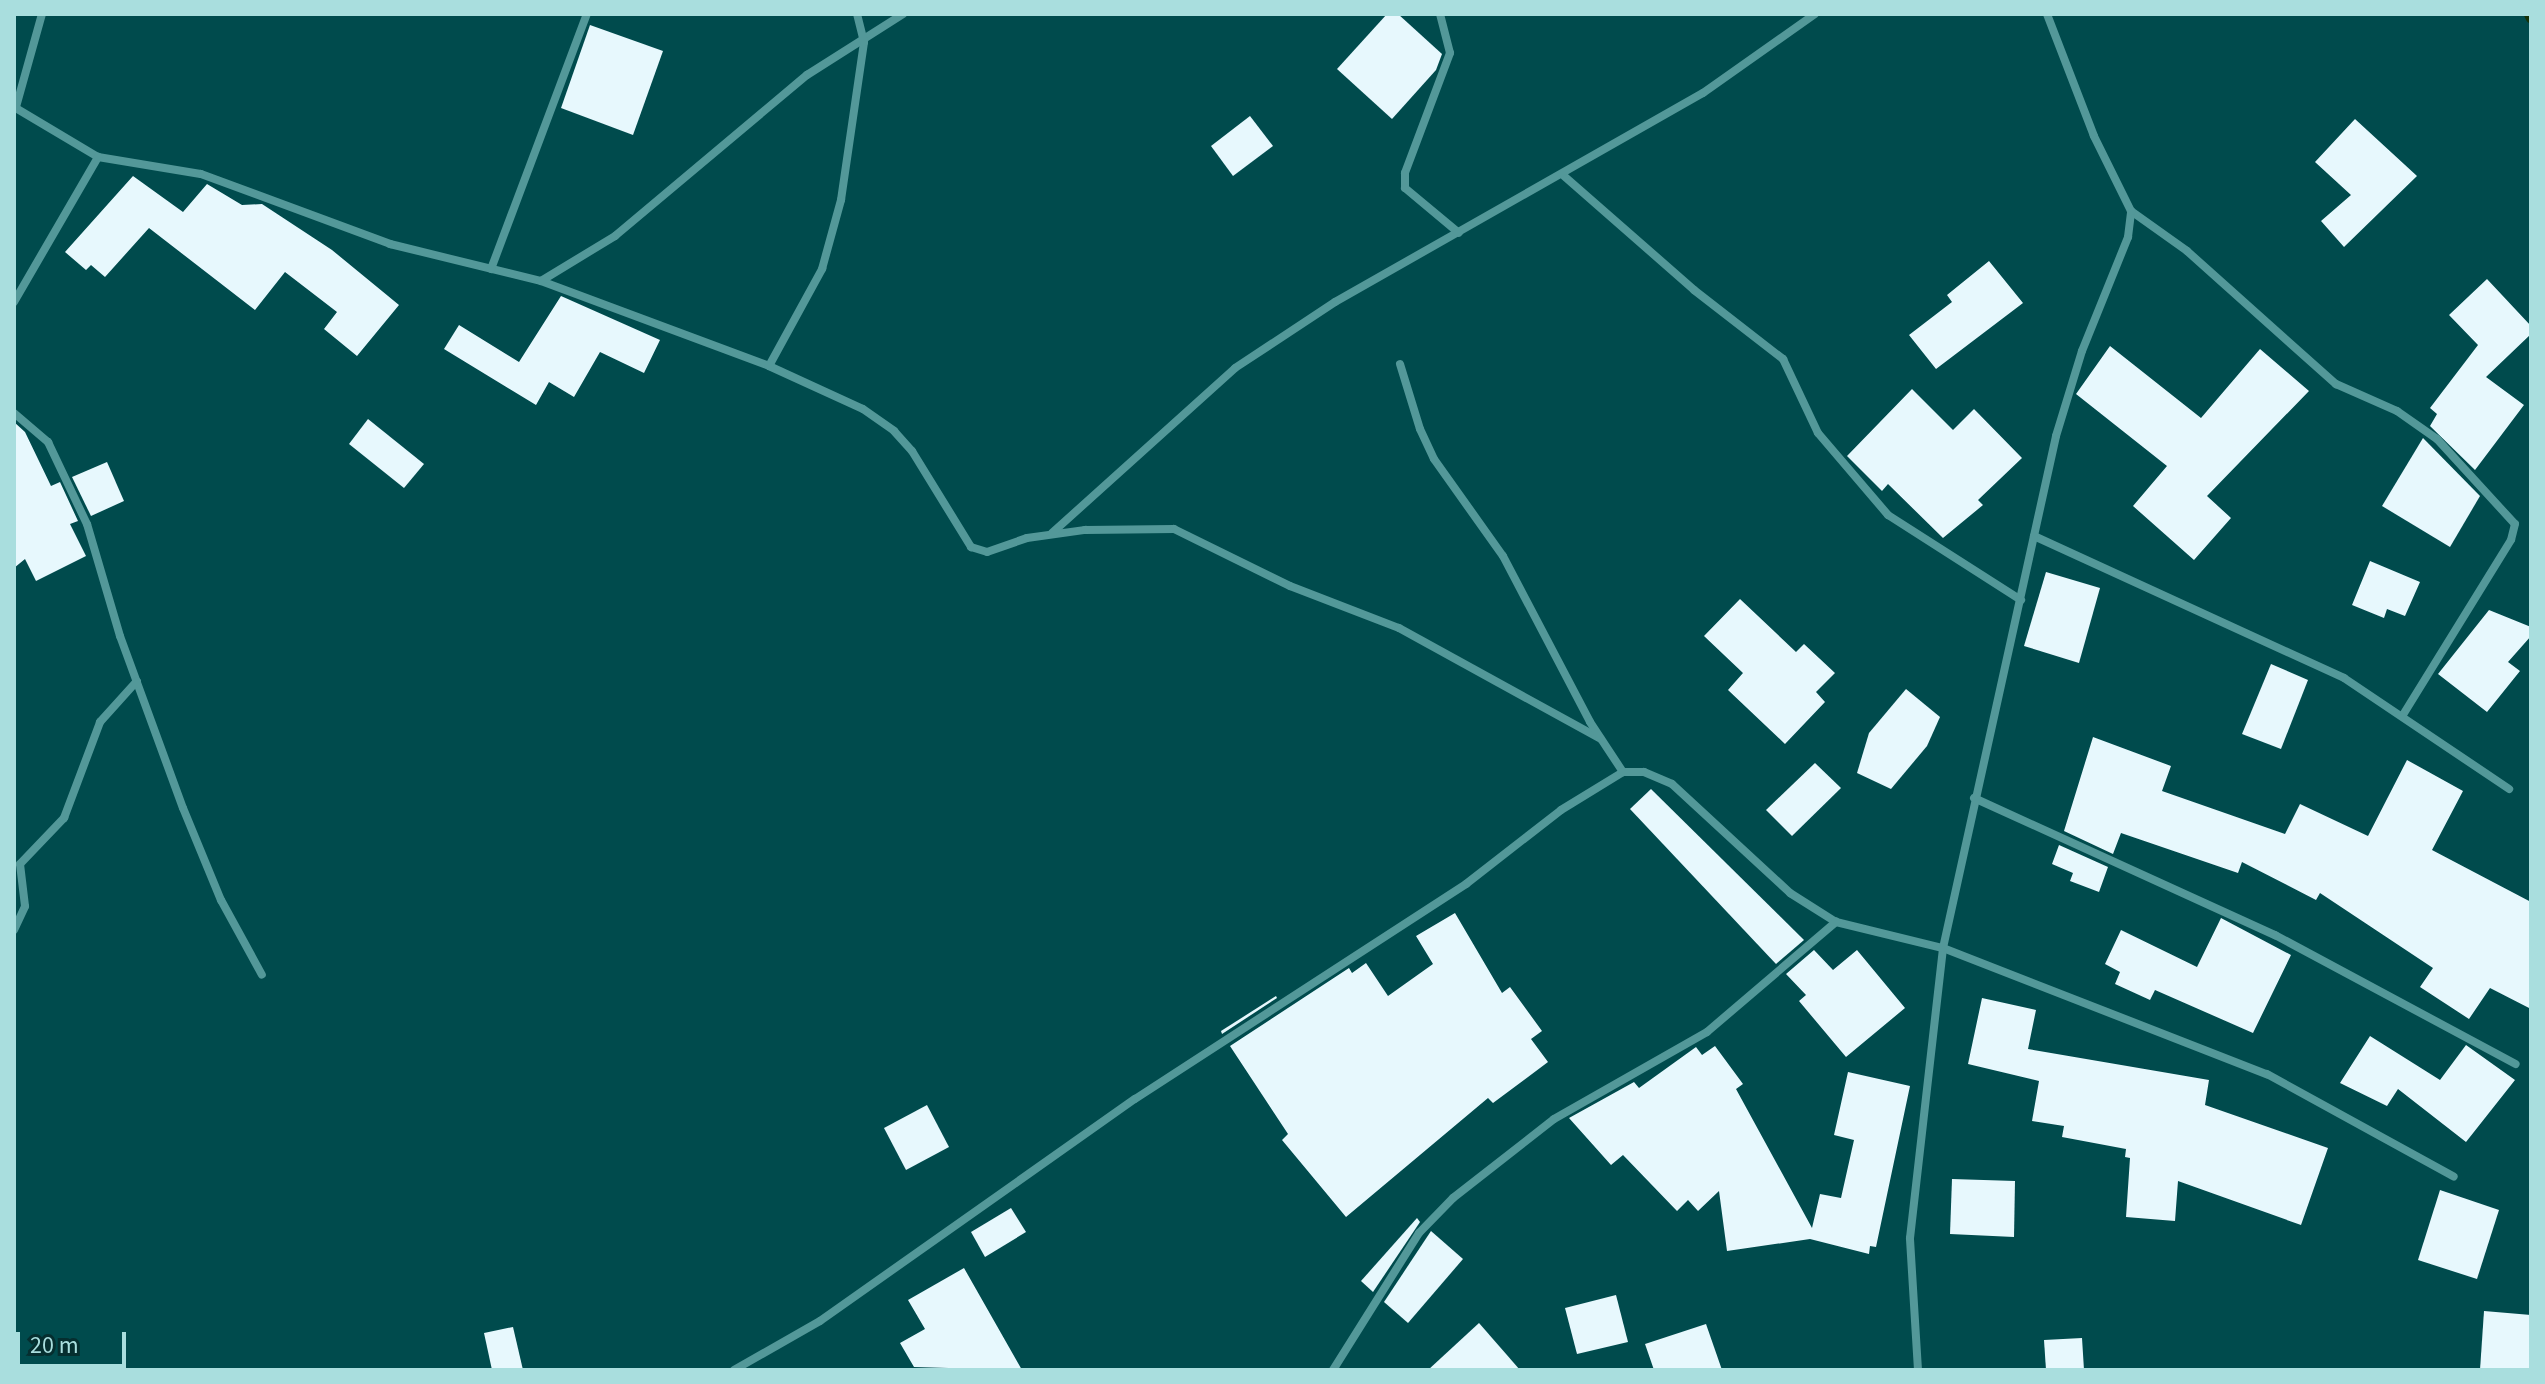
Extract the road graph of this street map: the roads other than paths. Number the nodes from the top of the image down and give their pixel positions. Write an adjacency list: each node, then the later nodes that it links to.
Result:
1 (42, 14): 9 (street)
2 (587, 14): 14 (street)
3 (857, 14): 8 (street)
4 (903, 14): 8 (street)
5 (1440, 14): 13 (street)
6 (1815, 14): 11 (street)
7 (2047, 14): 12 (street)
8 (864, 42): 15 (street); 18 (street)
9 (15, 107): 10 (street)
10 (98, 157): 14 (street); 16 (street)
11 (1564, 176): 13 (street); 22 (street)
12 (2131, 211): 21 (street); 24 (street)
13 (1459, 233): 20 (street)
14 (491, 269): 15 (street)
15 (541, 281): 18 (street)
16 (14, 302)
17 (1400, 364): 25 (street)
18 (769, 366): 20 (street)
19 (14, 413): 23 (street)
20 (1051, 533): 25 (street)
21 (2034, 536): 22 (street); 24 (street)
22 (2021, 600): 28 (street)
23 (137, 681): 30 (street); 32 (street)
24 (2403, 715): 27 (street)
25 (1601, 739): 26 (street)
26 (1623, 772): 29 (street); 35 (street)
27 (2509, 789)
28 (1974, 798): 31 (street); 33 (street)
29 (1836, 922): 31 (street); 36 (street)
30 (14, 930)
31 (1943, 948): 34 (street); 37 (street)
32 (262, 975)
33 (2516, 1064)
34 (2454, 1177)
35 (734, 1370)
36 (1333, 1370)
37 (1918, 1370)

